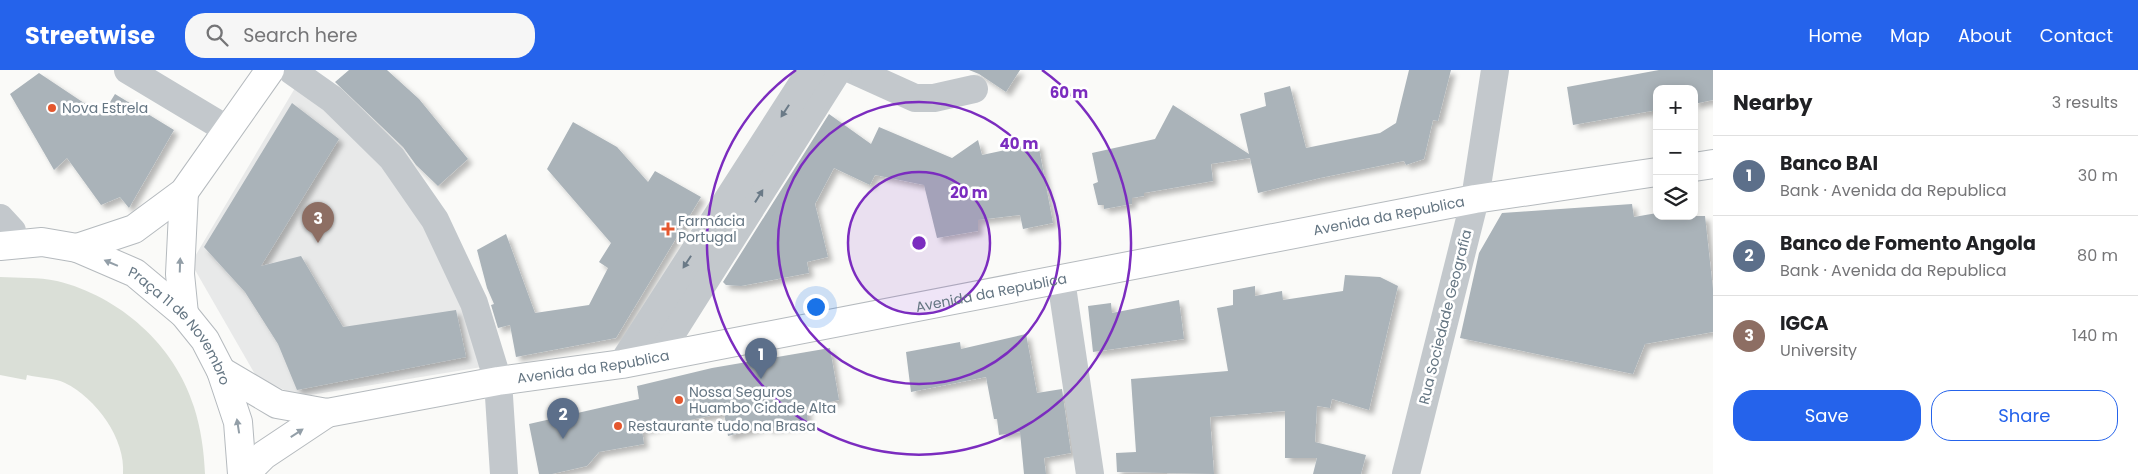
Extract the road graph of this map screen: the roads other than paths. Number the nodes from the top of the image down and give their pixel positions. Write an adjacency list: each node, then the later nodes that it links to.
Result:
1 (128, 70): 9 (street)
2 (270, 70): 9 (main road)
3 (291, 70): 22 (street)
4 (811, 70): 20 (street, one-way to 20)
5 (838, 70): 19 (street, one-way to 5)
6 (853, 70): 8 (street)
7 (1495, 70): 14 (street, Rua Sociedade Geografia)
8 (974, 89)
9 (228, 130): 13 (main road)
10 (1713, 164): 11 (main road)
11 (1698, 166)
12 (1653, 173): 14 (main road, Avenida da Republica)
13 (184, 192): 16 (main road); 18 (main road, one-way to 13)
14 (1474, 199): 17 (main road, Avenida da Republica); 27 (street, Rua Sociedade Geografia)
15 (3, 230): 16 (main road, Praça 11 de Novembro)
16 (77, 248): 18 (main road, Praça 11 de Novembro, one-way to 16)
17 (1061, 280): 19 (main road, Avenida da Republica); 26 (street)
18 (184, 314): 21 (main road, Praça 11 de Novembro)
19 (658, 356): 20 (main road, Avenida da Republica)
20 (622, 364): 22 (main road, Avenida da Republica)
21 (221, 371): 23 (main road); 24 (main road, Praça 11 de Novembro, one-way to 21)
22 (498, 381): 23 (main road, Avenida da Republica); 25 (street)
23 (327, 413): 24 (main road, one-way to 23)
24 (244, 474)
25 (504, 474)
26 (1090, 474)
27 (1406, 474)

